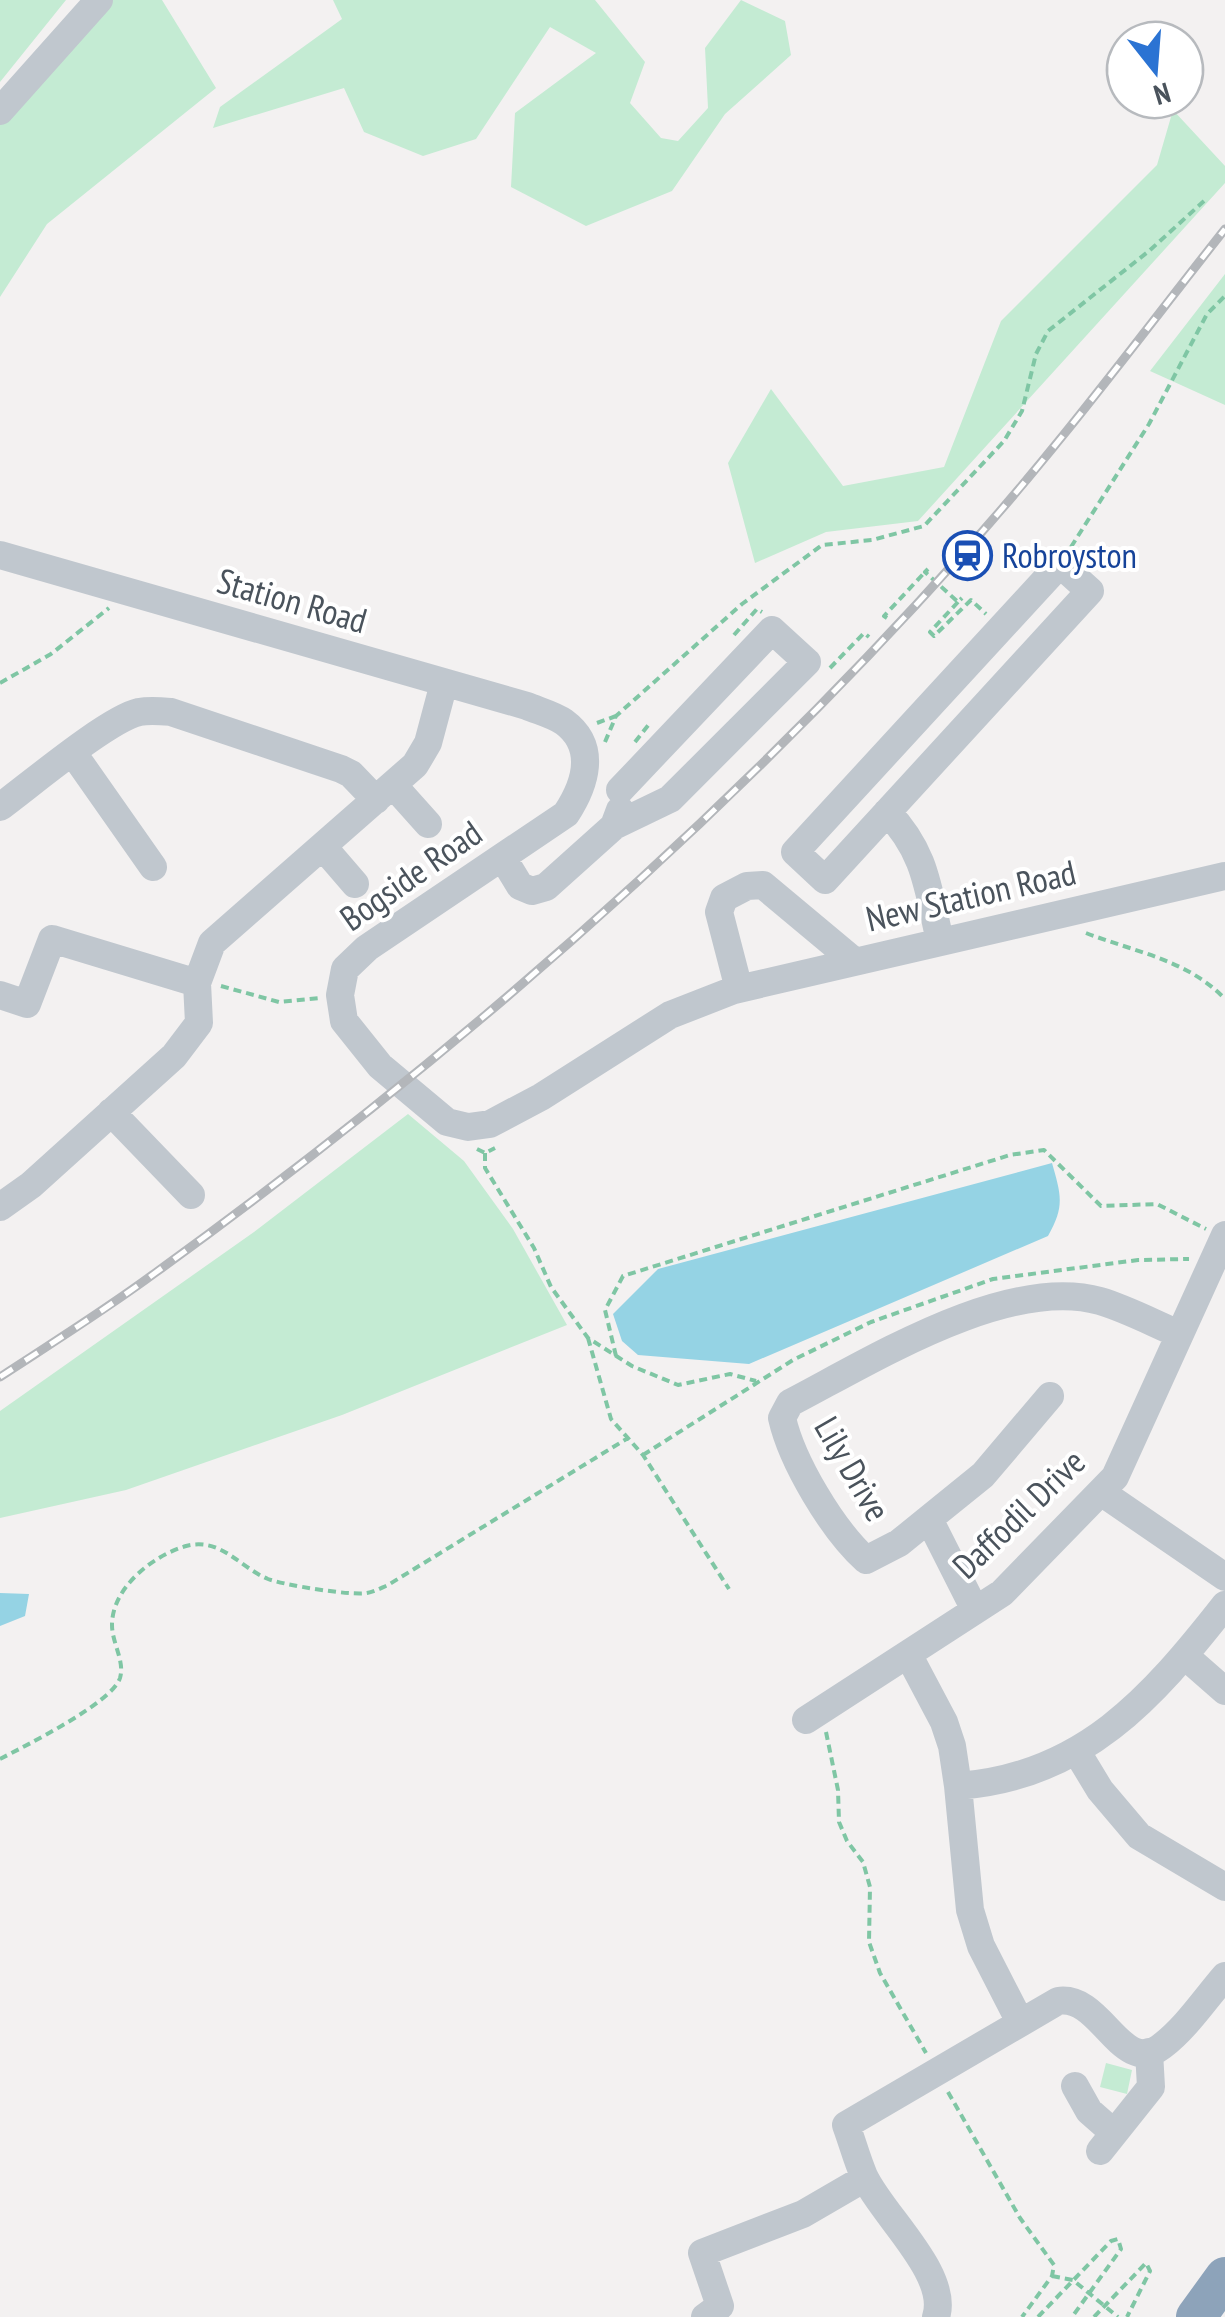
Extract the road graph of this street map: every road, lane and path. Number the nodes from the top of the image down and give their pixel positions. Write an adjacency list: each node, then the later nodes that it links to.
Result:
1 (99, 0): 2 (street)
2 (0, 111)
3 (1204, 200): 14 (path)
4 (1225, 296): 6 (path)
5 (0, 555): 7 (street, Station Road)
6 (1060, 564): 9 (street); 22 (street)
7 (128, 592): 12 (path); 13 (street, Station Road)
8 (887, 618): 9 (path)
9 (1000, 629): 22 (street)
10 (869, 637): 11 (path)
11 (828, 669)
12 (0, 683)
13 (444, 684): 15 (street, Station Road); 20 (street)
14 (616, 716): 15 (path); 16 (path)
15 (577, 722): 18 (street)
16 (603, 747)
17 (73, 754): 20 (street); 21 (street); 27 (street)
18 (585, 775): 19 (street); 26 (street, Bogside Road)
19 (620, 790): 24 (street); 24 (street)
20 (385, 793): 23 (street); 25 (street)
21 (0, 807)
22 (887, 812): 31 (street)
23 (428, 824)
24 (614, 826): 26 (street)
25 (324, 848): 29 (street); 33 (street)
26 (503, 858): 36 (street, Bogside Road)
27 (153, 868)
28 (1225, 876): 31 (street, New Station Road)
29 (356, 884)
30 (1100, 928): 37 (path)
31 (940, 941): 32 (street, New Station Road)
32 (854, 962): 34 (street, New Station Road); 34 (street)
33 (196, 983): 35 (street); 36 (path); 38 (street)
34 (737, 989): 39 (street)
35 (0, 995)
36 (340, 995): 39 (street)
37 (1225, 999)
38 (112, 1112): 42 (street); 43 (street)
39 (444, 1119): 41 (path)
40 (498, 1146): 41 (path)
41 (485, 1153): 46 (path)
42 (191, 1195)
43 (0, 1206)
44 (1224, 1236): 45 (street, Daffodil Drive); 47 (path)
45 (1179, 1334): 51 (street, Daffodil Drive); 52 (street, Lily Drive)
46 (588, 1338): 47 (path); 50 (path)
47 (616, 1356): 48 (path)
48 (759, 1382)
49 (1050, 1396): 52 (street, Lily Drive)
50 (628, 1438): 54 (path); 62 (path)
51 (1101, 1492): 53 (street); 56 (street, Daffodil Drive)
52 (929, 1519): 56 (street)
53 (1225, 1577)
54 (729, 1589)
55 (1225, 1605): 58 (street)
56 (976, 1610): 57 (street, Daffodil Drive)
57 (908, 1654): 60 (street, Daffodil Drive); 63 (street)
58 (1185, 1656): 59 (street); 61 (street)
59 (1225, 1691)
60 (814, 1715): 68 (path)
61 (1077, 1752): 63 (street); 64 (street)
62 (0, 1758)
63 (958, 1786): 66 (street)
64 (1225, 1887)
65 (1225, 1976): 67 (street)
66 (1020, 2022): 67 (street); 68 (street)
67 (1149, 2052): 69 (street)
68 (936, 2072): 70 (street); 71 (path)
69 (1075, 2086)
70 (865, 2178): 77 (street); 78 (street)
71 (1052, 2276): 73 (path); 79 (path)
72 (1225, 2277): 85 (highway)
73 (1073, 2280): 74 (path); 74 (path); 80 (path)
74 (1088, 2294): 76 (path); 81 (path)
75 (1225, 2300): 86 (highway)
76 (1104, 2306): 82 (path); 83 (path); 84 (path)
77 (705, 2317)
78 (936, 2317)
79 (1022, 2317)
80 (1038, 2317)
81 (1072, 2317)
82 (1094, 2317)
83 (1118, 2317)
84 (1127, 2317)
85 (1196, 2317)
86 (1210, 2317)

